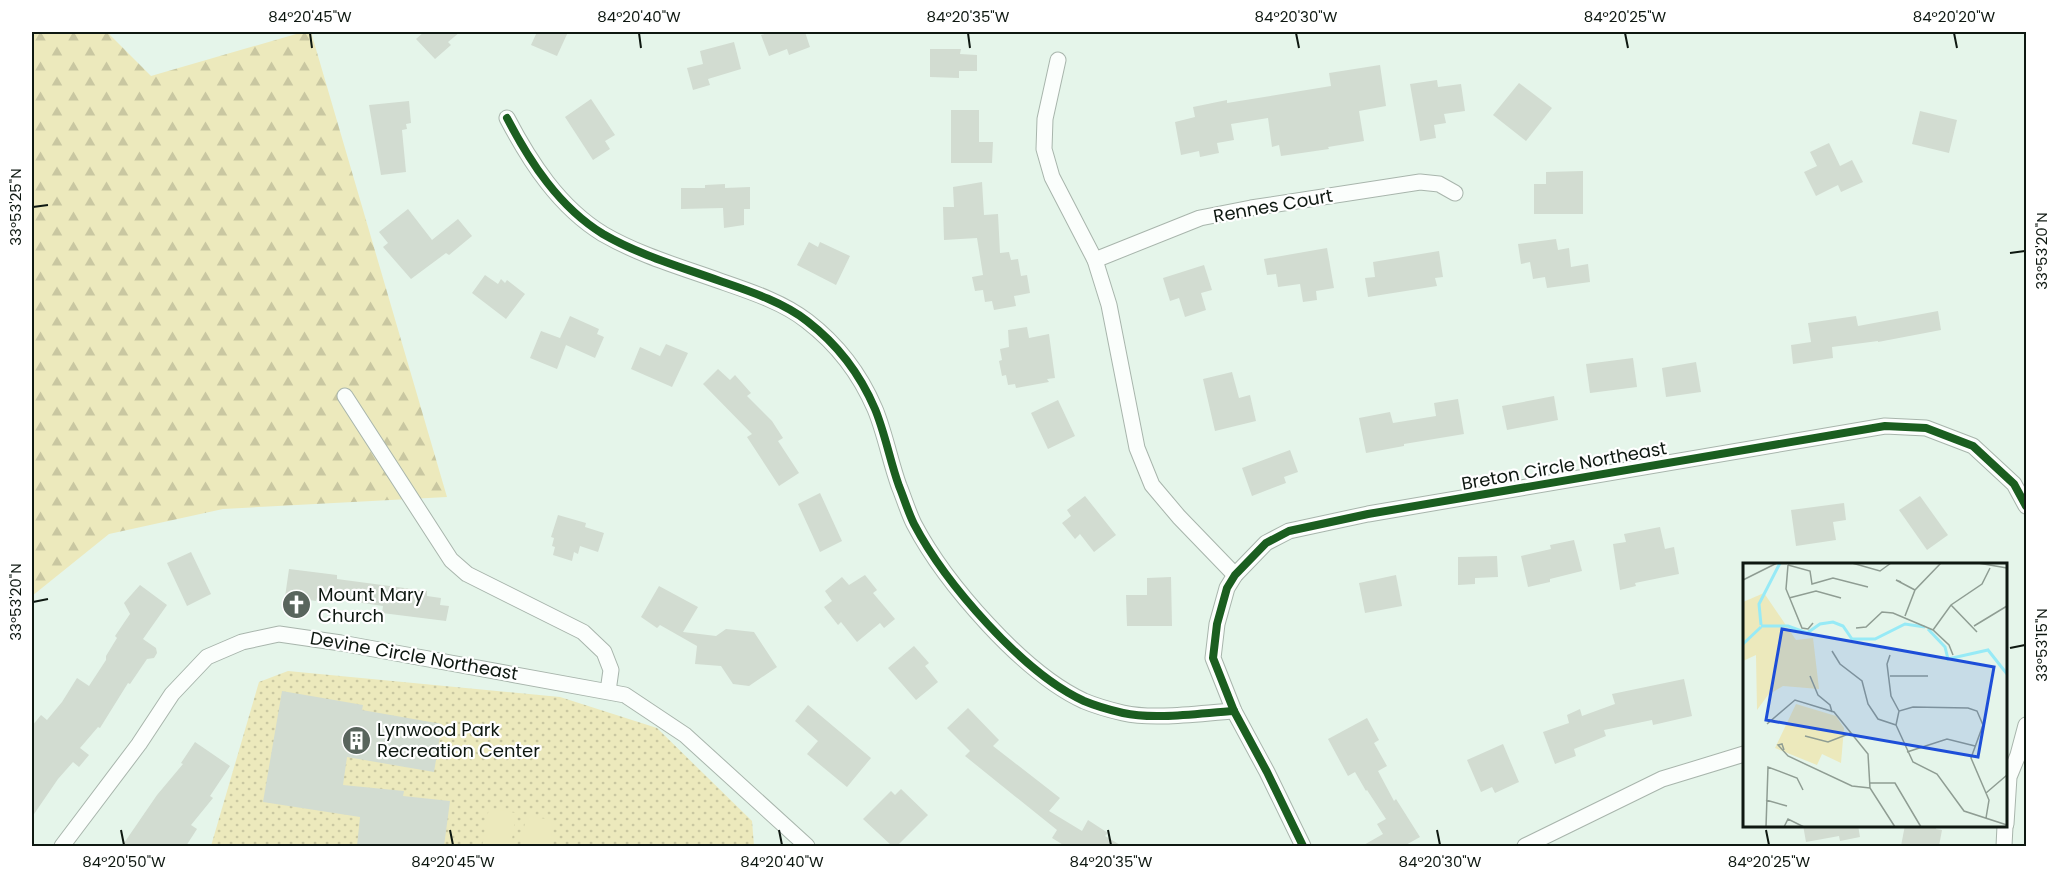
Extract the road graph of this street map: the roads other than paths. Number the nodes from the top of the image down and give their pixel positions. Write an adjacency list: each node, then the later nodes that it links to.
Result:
1 (1058, 60): 4 (street)
2 (507, 118): 9 (street)
3 (1455, 193): 4 (street, Rennes Court)
4 (1095, 260): 7 (street)
5 (345, 396): 8 (street)
6 (2026, 506): 7 (street, Breton Circle Northeast)
7 (1234, 575): 9 (street, Breton Circle Northeast)
8 (608, 691): 14 (street, Devine Circle Northeast); 15 (street, Devine Circle Northeast)
9 (1234, 711): 16 (street, Breton Circle Northeast)
10 (2026, 725): 12 (street)
11 (1743, 754): 17 (street)
12 (2007, 776)
13 (2005, 827): 18 (street)
14 (62, 846)
15 (807, 846)
16 (1303, 846)
17 (1525, 846)
18 (2004, 846)

